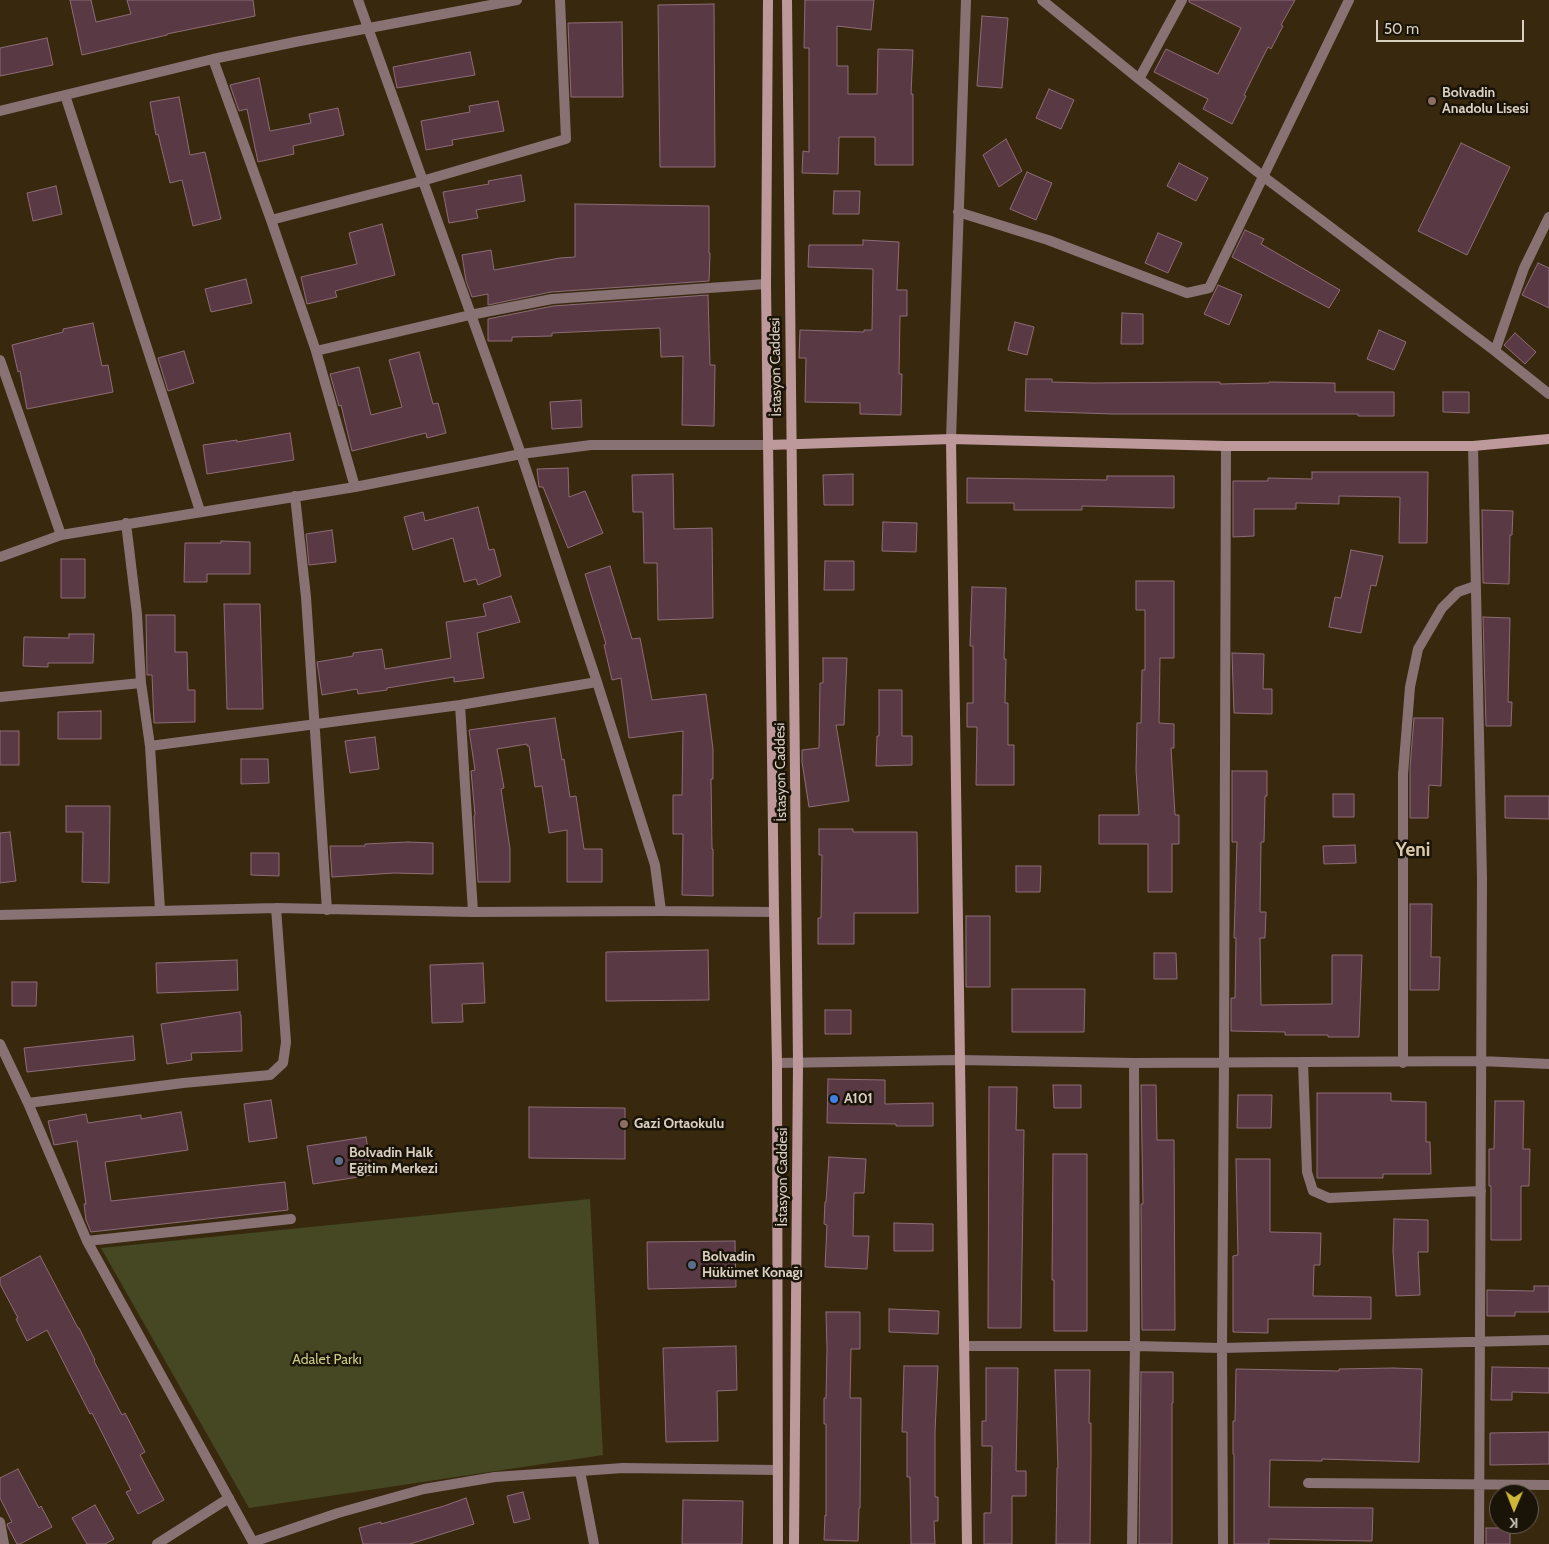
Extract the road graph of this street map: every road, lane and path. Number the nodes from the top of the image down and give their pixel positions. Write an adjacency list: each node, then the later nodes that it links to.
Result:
1 (358, 0): 10 (street)
2 (517, 0): 10 (street)
3 (560, 0): 16 (street)
4 (768, 0): 20 (main road)
5 (786, 0): 28 (main road, İstasyon Caddesi)
6 (966, 0): 17 (street)
7 (1042, 0): 12 (street)
8 (1182, 0): 12 (street)
9 (1349, 0): 15 (street)
10 (368, 29): 11 (street); 16 (street)
11 (213, 59): 13 (street); 19 (street)
12 (1138, 79): 15 (street)
13 (65, 95): 14 (street); 35 (street)
14 (0, 111)
15 (1264, 177): 17 (street); 23 (street)
16 (422, 181): 19 (street); 21 (street)
17 (958, 212): 27 (street)
18 (1549, 218): 23 (street)
19 (271, 220): 22 (street)
20 (766, 284): 21 (street); 29 (main road)
21 (470, 315): 22 (street); 32 (street)
22 (316, 351): 33 (street)
23 (1495, 351): 25 (street)
24 (0, 360): 37 (street)
25 (1549, 394)
26 (1549, 439): 31 (main road)
27 (951, 440): 28 (main road); 30 (main road); 54 (main road)
28 (790, 443): 29 (main road); 59 (main road, İstasyon Caddesi)
29 (769, 445): 32 (street); 51 (main road)
30 (1226, 446): 31 (main road); 55 (street)
31 (1473, 446): 39 (street)
32 (521, 454): 33 (street); 40 (street)
33 (354, 487): 34 (street)
34 (295, 496): 35 (street); 44 (street)
35 (200, 511): 36 (street)
36 (126, 523): 37 (street); 41 (street)
37 (61, 535): 38 (street)
38 (0, 557)
39 (1475, 586): 57 (street); 61 (street)
40 (597, 682): 43 (street); 49 (street)
41 (141, 683): 42 (street); 45 (street)
42 (0, 697)
43 (460, 705): 44 (street); 50 (street)
44 (314, 725): 45 (street); 48 (street)
45 (150, 746): 47 (street)
46 (276, 908): 47 (street); 48 (street); 63 (street)
47 (160, 910): 52 (street)
48 (327, 910): 50 (street)
49 (661, 911): 50 (street); 51 (street)
50 (473, 912)
51 (774, 912): 58 (main road)
52 (0, 915)
53 (0, 1044): 63 (street)
54 (959, 1060): 59 (street); 60 (street); 69 (main road)
55 (1224, 1062): 56 (street); 60 (street); 71 (street)
56 (1303, 1062): 61 (street); 64 (street)
57 (1480, 1062): 61 (street); 62 (street); 64 (street)
58 (777, 1063): 59 (street); 72 (main road)
59 (798, 1063): 84 (main road, İstasyon Caddesi)
60 (1134, 1063): 70 (street)
61 (1404, 1063)
62 (1549, 1064)
63 (28, 1103): 66 (street)
64 (1480, 1191): 68 (street)
65 (291, 1219): 66 (street)
66 (87, 1241): 77 (street)
67 (1549, 1340): 68 (street)
68 (1479, 1342): 71 (street); 75 (street)
69 (964, 1346): 70 (street); 85 (main road)
70 (1135, 1346): 71 (street); 86 (street)
71 (1222, 1348): 87 (street)
72 (778, 1470): 73 (street); 83 (main road)
73 (580, 1471): 79 (street); 82 (street)
74 (1308, 1483): 75 (street)
75 (1479, 1485): 76 (street); 88 (street)
76 (1549, 1485)
77 (229, 1498): 79 (street); 81 (street)
78 (0, 1522): 80 (street)
79 (254, 1543)
80 (4, 1544)
81 (157, 1544)
82 (594, 1544)
83 (778, 1544)
84 (794, 1544)
85 (967, 1544)
86 (1132, 1544)
87 (1223, 1544)
88 (1479, 1544)

